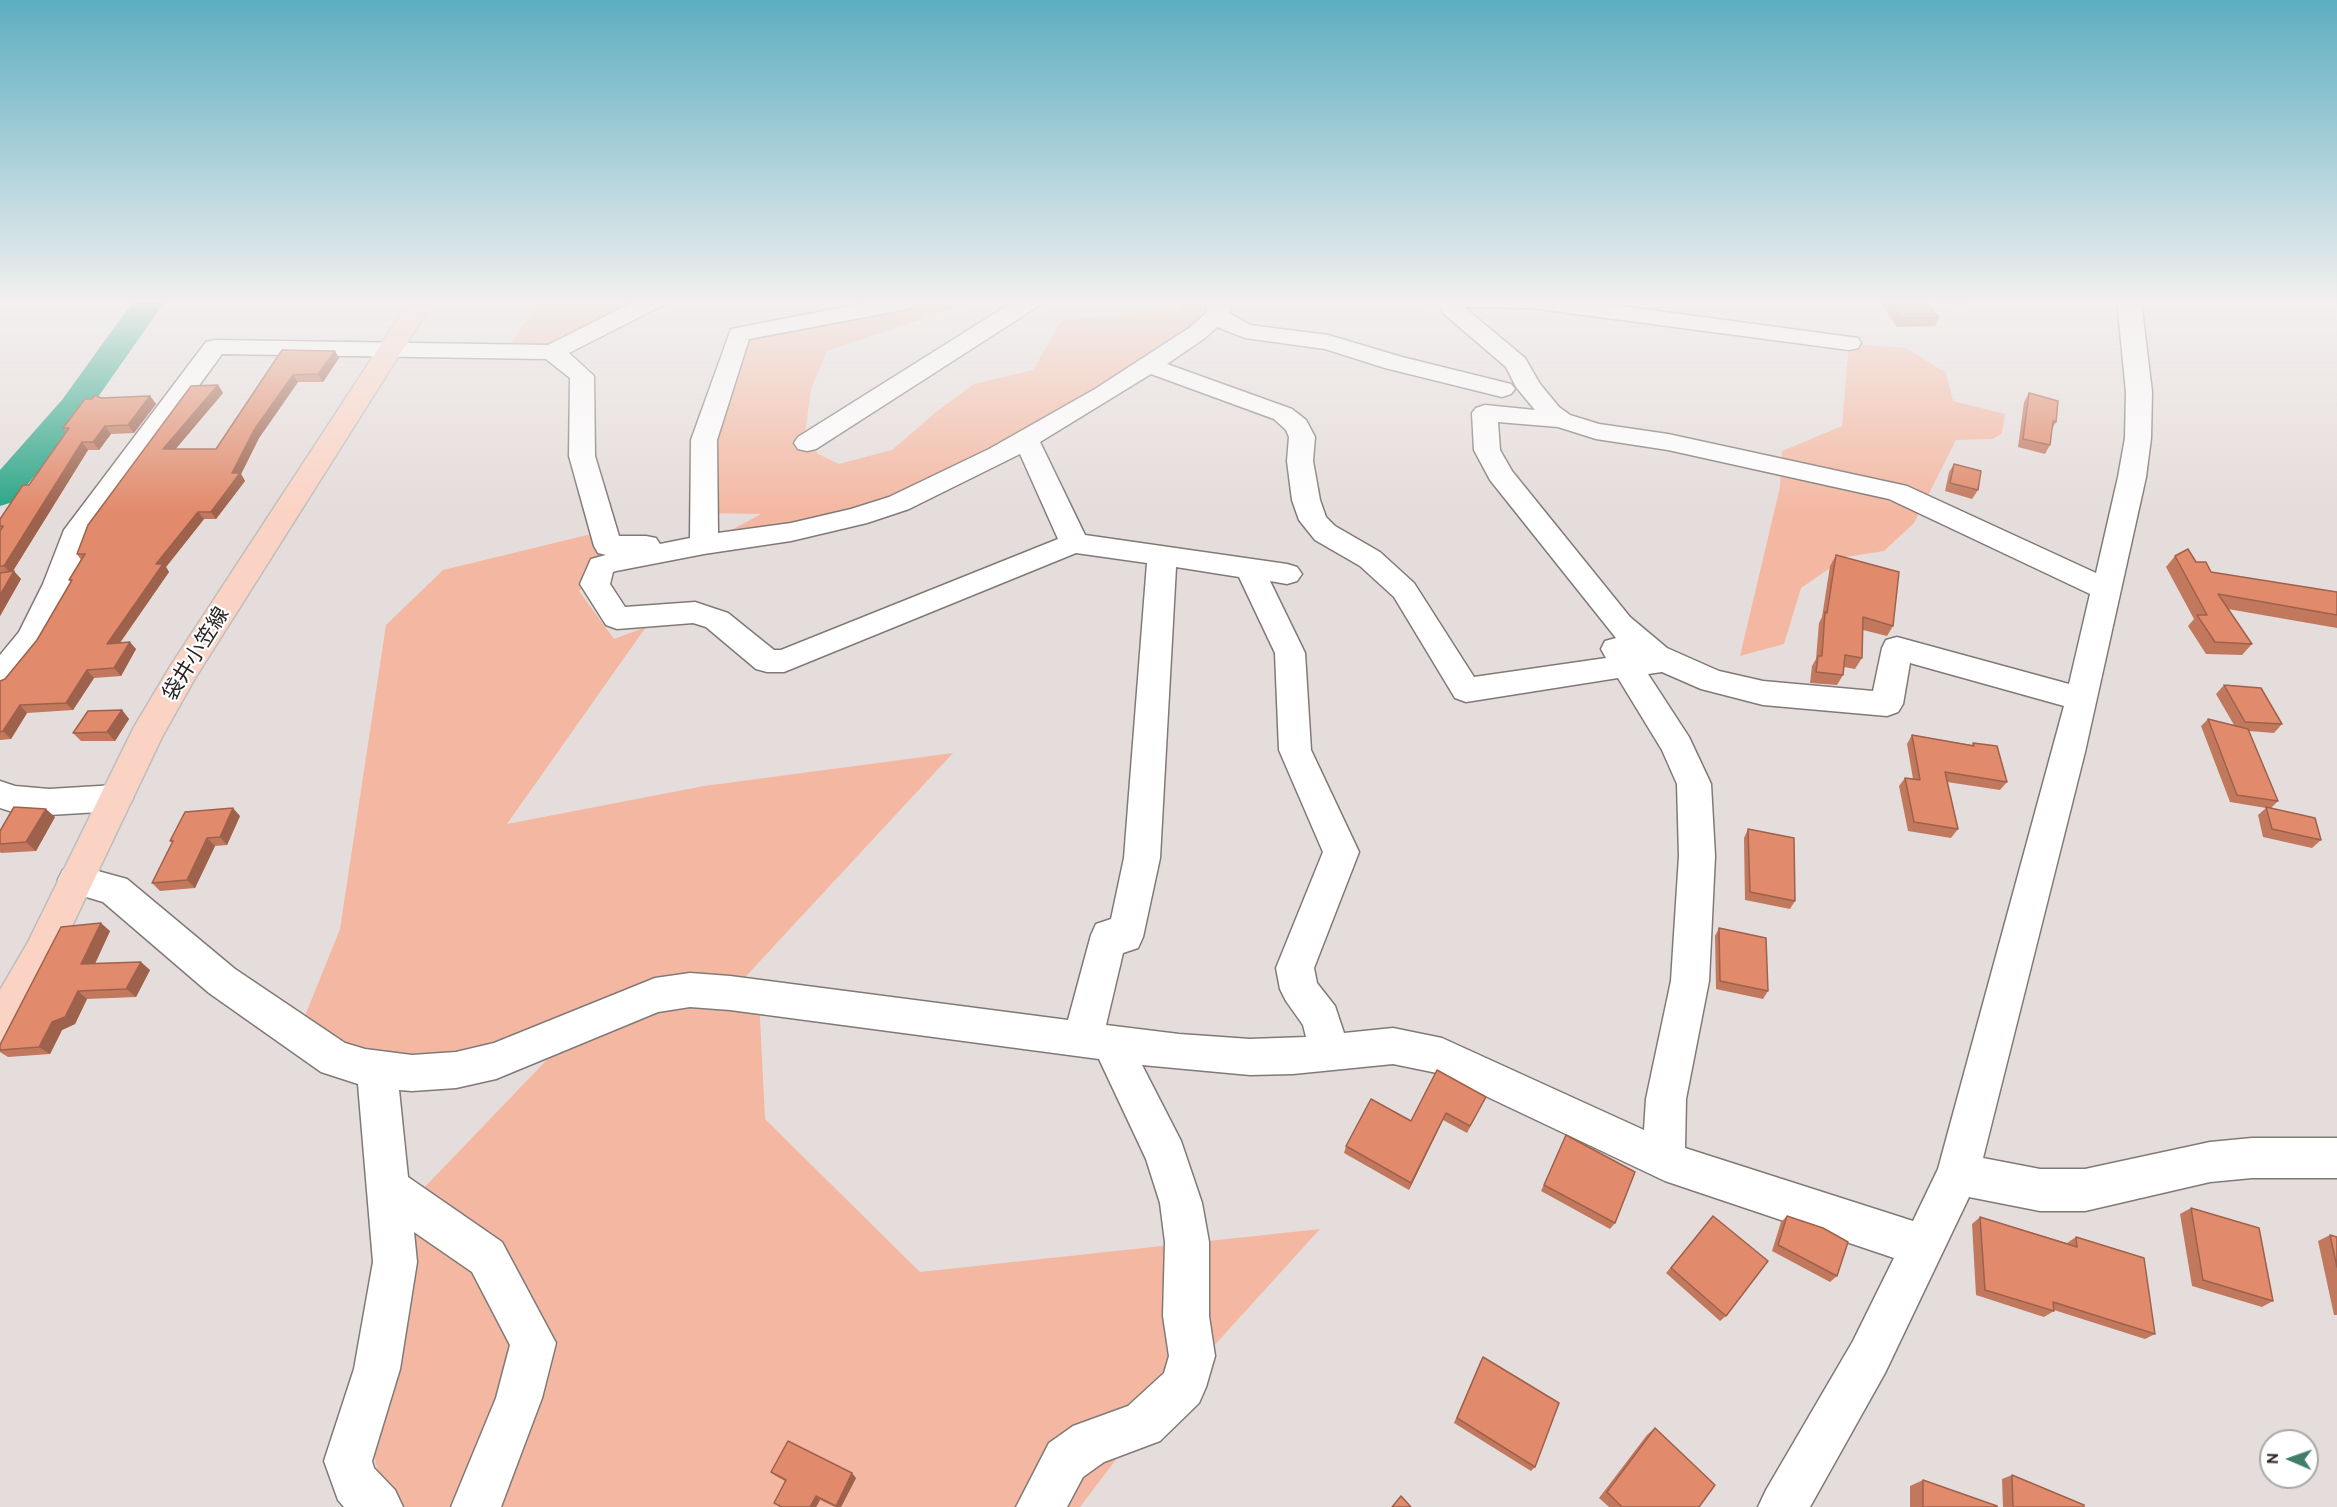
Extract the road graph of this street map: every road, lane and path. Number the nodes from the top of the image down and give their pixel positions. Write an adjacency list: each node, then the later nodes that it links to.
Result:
1 (196, 370): 24 (street)
2 (377, 370): 27 (main road, 袋井小笠線)
3 (575, 370): 15 (street)
4 (727, 370): 15 (street)
5 (921, 370): 14 (street)
6 (1140, 370): 13 (street)
7 (1163, 370): 23 (street)
8 (1424, 370): 11 (street)
9 (1520, 370): 12 (street)
10 (2136, 370): 20 (street)
11 (1502, 389)
12 (1561, 420): 20 (street); 21 (street)
13 (1026, 439): 15 (street); 16 (street)
14 (807, 443)
15 (704, 540): 16 (street)
16 (1074, 543): 17 (street)
17 (1162, 556): 18 (street); 30 (street)
18 (1250, 570): 19 (street); 31 (street)
19 (1287, 574)
20 (2107, 590): 25 (street)
21 (1603, 604): 22 (street); 23 (street)
22 (1665, 660): 23 (street); 25 (street)
23 (1627, 666): 34 (street)
24 (0, 677)
25 (2081, 699): 35 (street)
26 (0, 794): 27 (street)
27 (116, 798): 28 (main road, 袋井小笠線)
28 (76, 880): 29 (main road, 袋井小笠線); 32 (street)
29 (0, 1027)
30 (1097, 1041): 31 (street); 32 (street); 40 (street)
31 (1329, 1052): 34 (street)
32 (377, 1069): 36 (street)
33 (2337, 1158): 35 (street)
34 (1664, 1160): 37 (street)
35 (1958, 1174): 37 (street)
36 (388, 1188): 38 (street); 39 (street)
37 (1923, 1246): 41 (street)
38 (378, 1507)
39 (477, 1507)
40 (1041, 1507)
41 (1783, 1507)

